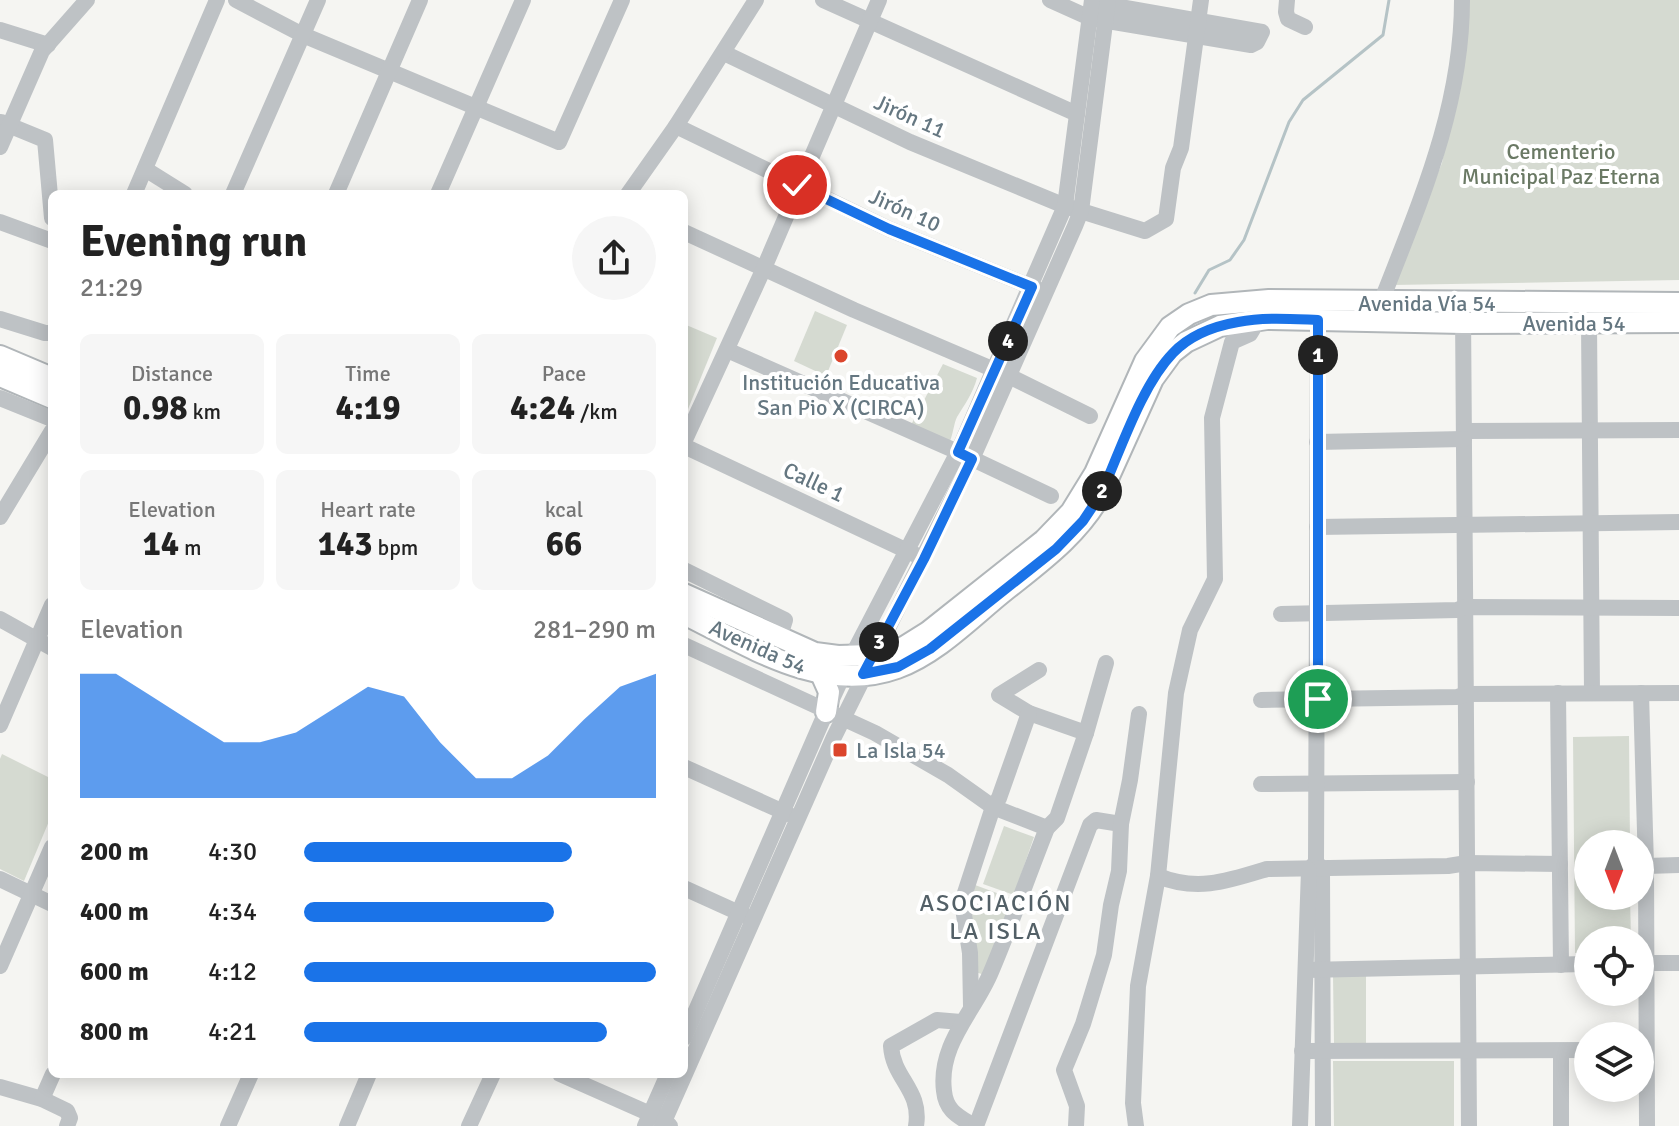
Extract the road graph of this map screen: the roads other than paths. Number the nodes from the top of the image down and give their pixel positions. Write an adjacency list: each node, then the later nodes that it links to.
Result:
1 (87, 0): 22 (street)
2 (217, 0): 31 (street)
3 (236, 0): 20 (street)
4 (318, 0): 20 (street)
5 (420, 0): 24 (street)
6 (523, 0): 26 (street)
7 (622, 0): 26 (street)
8 (756, 0): 23 (street)
9 (823, 0): 16 (street)
10 (879, 0): 16 (street)
11 (1050, 0): 15 (street)
12 (1201, 0): 18 (street)
13 (1287, 0): 17 (street)
14 (1462, 0): 46 (street)
15 (1098, 6): 18 (street); 27 (street); 40 (street)
16 (871, 20): 25 (street); 27 (street)
17 (1305, 27)
18 (1198, 29): 21 (street); 40 (street, Jirón 11)
19 (0, 30): 22 (street)
20 (303, 35): 24 (street); 36 (street)
21 (1254, 37)
22 (48, 45): 28 (street)
23 (724, 53): 25 (street, Jirón 11); 29 (street)
24 (389, 70): 26 (street); 37 (street)
25 (835, 106): 32 (street); 40 (street, Jirón 11)
26 (475, 109): 38 (street)
27 (1077, 114): 40 (street)
28 (5, 124): 30 (street); 33 (street)
29 (676, 126): 32 (street, Jirón 10); 39 (street)
30 (0, 147)
31 (145, 169): 34 (street); 35 (street)
32 (797, 185): 44 (street); 45 (street, Jirón 10)
33 (49, 190)
34 (136, 190)
35 (179, 190)
36 (235, 190)
37 (338, 190)
38 (440, 190)
39 (631, 190)
40 (1073, 208): 45 (street)
41 (0, 222): 43 (street)
42 (688, 238): 44 (street)
43 (48, 240)
44 (764, 268): 55 (street); 57 (street)
45 (1039, 290): 57 (street)
46 (1384, 303): 48 (main road, Avenida Vía 54); 93 (main road, Avenida Vía 54)
47 (1679, 303): 48 (main road, Avenida Vía 54)
48 (1463, 313): 51 (main road, Avenida 54); 53 (main road, Avenida 54); 67 (street)
49 (0, 319): 54 (street)
50 (1259, 319): 51 (main road, Avenida 54); 97 (main road, Avenida 54); 125 (street)
51 (1318, 320): 69 (street)
52 (1679, 322): 53 (main road, Avenida 54)
53 (1589, 323): 65 (street)
54 (48, 333)
55 (727, 350): 66 (street); 71 (street)
56 (0, 356): 59 (main road)
57 (1003, 374): 62 (street); 71 (street)
58 (0, 376): 60 (main road)
59 (48, 376)
60 (48, 396)
61 (0, 398): 63 (street)
62 (1090, 416)
63 (48, 417)
64 (1679, 430): 65 (street)
65 (1590, 432): 67 (street); 77 (street)
66 (688, 435)
67 (1464, 435): 69 (street); 76 (street)
68 (48, 437): 73 (street)
69 (1317, 442): 78 (street)
70 (688, 446): 79 (street, Calle 1)
71 (965, 456): 72 (street); 79 (street); 80 (street)
72 (1051, 496)
73 (6, 498): 74 (street)
74 (0, 517)
75 (1679, 522): 77 (street)
76 (1463, 524): 77 (street); 78 (street); 83 (street)
77 (1591, 524): 84 (street)
78 (1317, 527): 86 (street)
79 (907, 551): 80 (street, Calle 1); 93 (street)
80 (924, 559): 93 (street)
81 (688, 572): 90 (street)
82 (688, 595): 90 (main road, Avenida Vía 54)
83 (1465, 607): 84 (street); 86 (street); 102 (street)
84 (1591, 608): 85 (street); 99 (street)
85 (1679, 608)
86 (1318, 613): 87 (street); 103 (street)
87 (1281, 614)
88 (688, 616): 96 (main road, Avenida 54)
89 (0, 619): 91 (street)
90 (782, 630): 93 (main road, Avenida Vía 54)
91 (44, 644): 108 (street)
92 (688, 647): 107 (street)
93 (862, 655): 97 (street)
94 (1106, 663): 109 (street)
95 (1039, 670): 105 (street)
96 (821, 674): 97 (main road, Avenida 54); 107 (main road)
97 (853, 675): 107 (street)
98 (1558, 693): 99 (street); 102 (street); 121 (street)
99 (1592, 693): 100 (street)
100 (1641, 693): 101 (street); 118 (street)
101 (1679, 693)
102 (1466, 694): 103 (street); 111 (street)
103 (1318, 699): 104 (street); 113 (street)
104 (1261, 700)
105 (1029, 713): 109 (street); 114 (street)
106 (1139, 714): 116 (street)
107 (834, 715): 114 (street); 115 (street)
108 (0, 725)
109 (1086, 733): 117 (street)
110 (688, 769): 115 (street)
111 (1467, 782): 113 (street); 120 (street)
112 (1261, 784): 113 (street)
113 (1316, 785): 124 (street)
114 (993, 807): 117 (street); 138 (street)
115 (789, 815): 130 (street)
116 (1121, 824): 163 (street); 164 (street)
117 (1047, 828): 138 (street)
118 (1645, 830)
119 (48, 856): 128 (street)
120 (1467, 863): 121 (street); 124 (street); 133 (street)
121 (1560, 864): 134 (street)
122 (1679, 865): 123 (street)
123 (1654, 866)
124 (1316, 867): 125 (street); 137 (street)
125 (1158, 876): 165 (street)
126 (0, 879): 128 (street)
127 (688, 890): 130 (street)
128 (31, 895): 129 (street); 136 (street)
129 (48, 902)
130 (746, 916): 139 (street)
131 (1654, 963): 132 (street)
132 (1679, 963)
133 (1468, 965): 134 (street); 137 (street); 146 (street)
134 (1561, 965): 135 (street)
135 (1574, 965)
136 (0, 966)
137 (1314, 969): 142 (street); 143 (street)
138 (971, 1007): 140 (street)
139 (696, 1012): 141 (street)
140 (961, 1022): 162 (street); 163 (street)
141 (688, 1035)
142 (1302, 1051): 143 (street); 166 (street)
143 (1323, 1051): 146 (street); 167 (street)
144 (1561, 1051): 145 (street); 146 (street); 169 (street)
145 (1574, 1051)
146 (1469, 1052): 168 (street)
147 (51, 1078): 155 (street)
148 (249, 1078): 159 (street)
149 (367, 1078): 160 (street)
150 (491, 1078): 161 (street)
151 (568, 1078): 157 (street)
152 (667, 1078): 157 (street)
153 (673, 1078): 157 (street)
154 (0, 1087): 155 (street)
155 (42, 1099): 158 (street)
156 (1646, 1102): 170 (street)
157 (658, 1122)
158 (67, 1126)
159 (228, 1126)
160 (347, 1126)
161 (469, 1126)
162 (916, 1126)
163 (975, 1126)
164 (1076, 1126)
165 (1136, 1126)
166 (1300, 1126)
167 (1323, 1126)
168 (1469, 1126)
169 (1561, 1126)
170 (1647, 1126)

